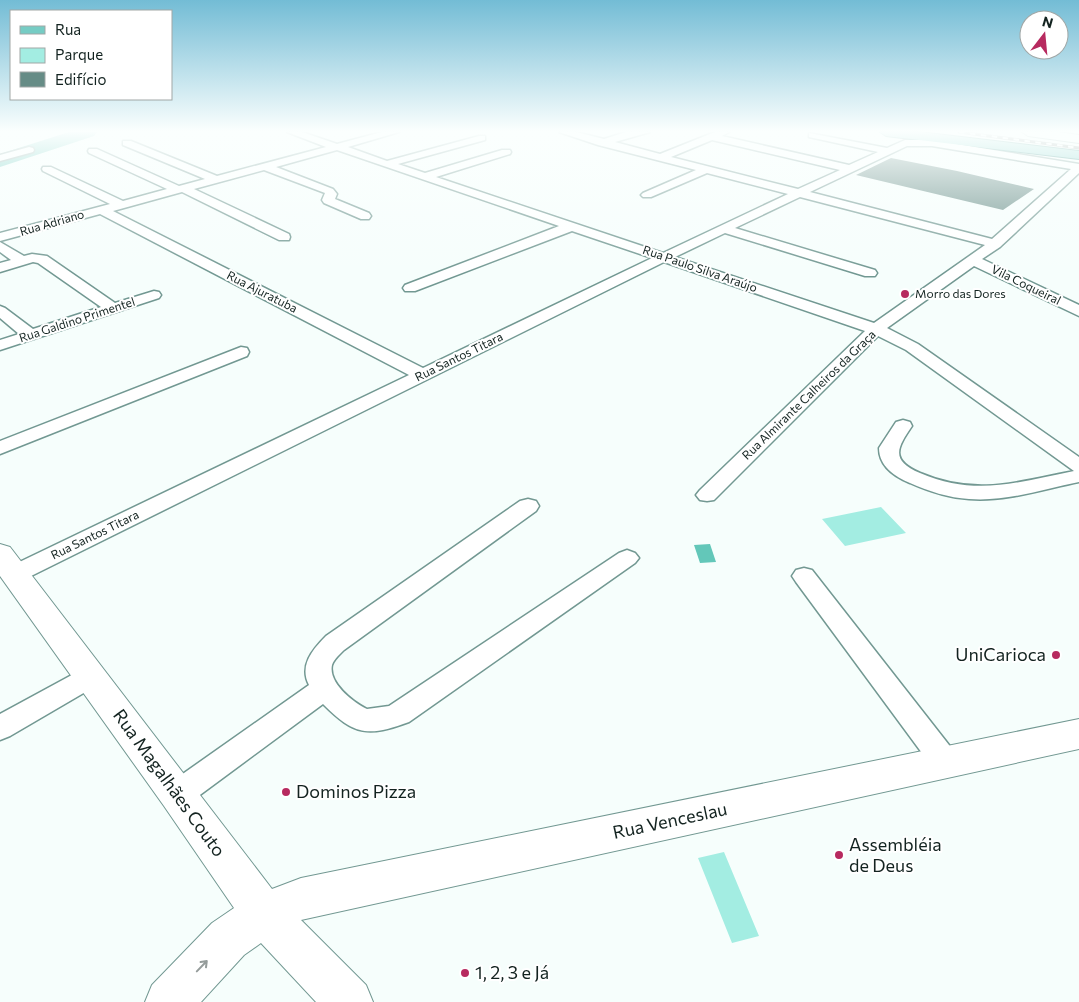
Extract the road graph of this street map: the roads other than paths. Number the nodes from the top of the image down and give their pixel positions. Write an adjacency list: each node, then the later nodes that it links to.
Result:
1 (67, 179): 15 (street)
2 (158, 179): 11 (street)
3 (215, 179): 11 (street, Rua Adriano)
4 (297, 179): 18 (street)
5 (430, 179): 20 (street, Rua Paulo Silva Araújo)
6 (684, 179): 14 (street)
7 (744, 179): 12 (street)
8 (830, 179): 12 (street, Rua Santos Titara)
9 (1066, 179): 24 (street, Rua Almirante Calheiros da Graça)
10 (143, 188): 13 (street)
11 (180, 188): 13 (street, Rua Adriano); 23 (street)
12 (800, 193): 21 (street, Rua Santos Titara); 24 (street)
13 (157, 194): 15 (street, Rua Adriano)
14 (647, 195)
15 (120, 204): 16 (street, Rua Adriano)
16 (100, 210): 19 (street, Rua Adriano); 40 (street, Rua Ajuratuba)
17 (47, 212): 19 (street)
18 (365, 216)
19 (61, 220): 22 (street, Rua Adriano)
20 (572, 226): 26 (street, Rua Paulo Silva Araújo); 31 (street)
21 (724, 229): 26 (street, Rua Santos Titara); 30 (street)
22 (0, 237)
23 (284, 237)
24 (995, 244): 27 (street, Rua Almirante Calheiros da Graça)
25 (0, 246): 28 (street)
26 (664, 257): 36 (street, Rua Paulo Silva Araújo); 40 (street, Rua Santos Titara)
27 (973, 260): 35 (street, Vila Coqueiral); 36 (street, Rua Almirante Calheiros da Graça)
28 (22, 261): 29 (street); 33 (street)
29 (0, 268)
30 (870, 273)
31 (410, 288)
32 (154, 294): 33 (street, Rua Galdino Primentel)
33 (114, 309): 37 (street, Rua Galdino Primentel)
34 (0, 311): 37 (street)
35 (1079, 311)
36 (876, 329): 43 (street, Rua Paulo Silva Araújo); 45 (street, Rua Almirante Calheiros da Graça)
37 (31, 335): 38 (street, Rua Galdino Primentel)
38 (0, 345)
39 (241, 352): 42 (street)
40 (423, 375): 48 (street, Rua Santos Titara)
41 (903, 426): 44 (street)
42 (0, 448)
43 (1079, 466)
44 (1079, 476)
45 (707, 495)
46 (528, 506): 51 (street)
47 (627, 558): 51 (street)
48 (7, 564): 50 (street, Rua Magalhães Couto)
49 (804, 576): 54 (street)
50 (90, 677): 52 (street); 55 (street, Rua Magalhães Couto)
51 (324, 689): 55 (street)
52 (0, 728)
53 (1079, 734): 54 (street, Rua Venceslau)
54 (946, 763): 56 (street, Rua Venceslau)
55 (178, 794): 56 (street, Rua Magalhães Couto)
56 (264, 914): 57 (street, Rua Venceslau, one-way to 56); 58 (street, Rua Magalhães Couto)
57 (169, 1002)
58 (349, 1002)

